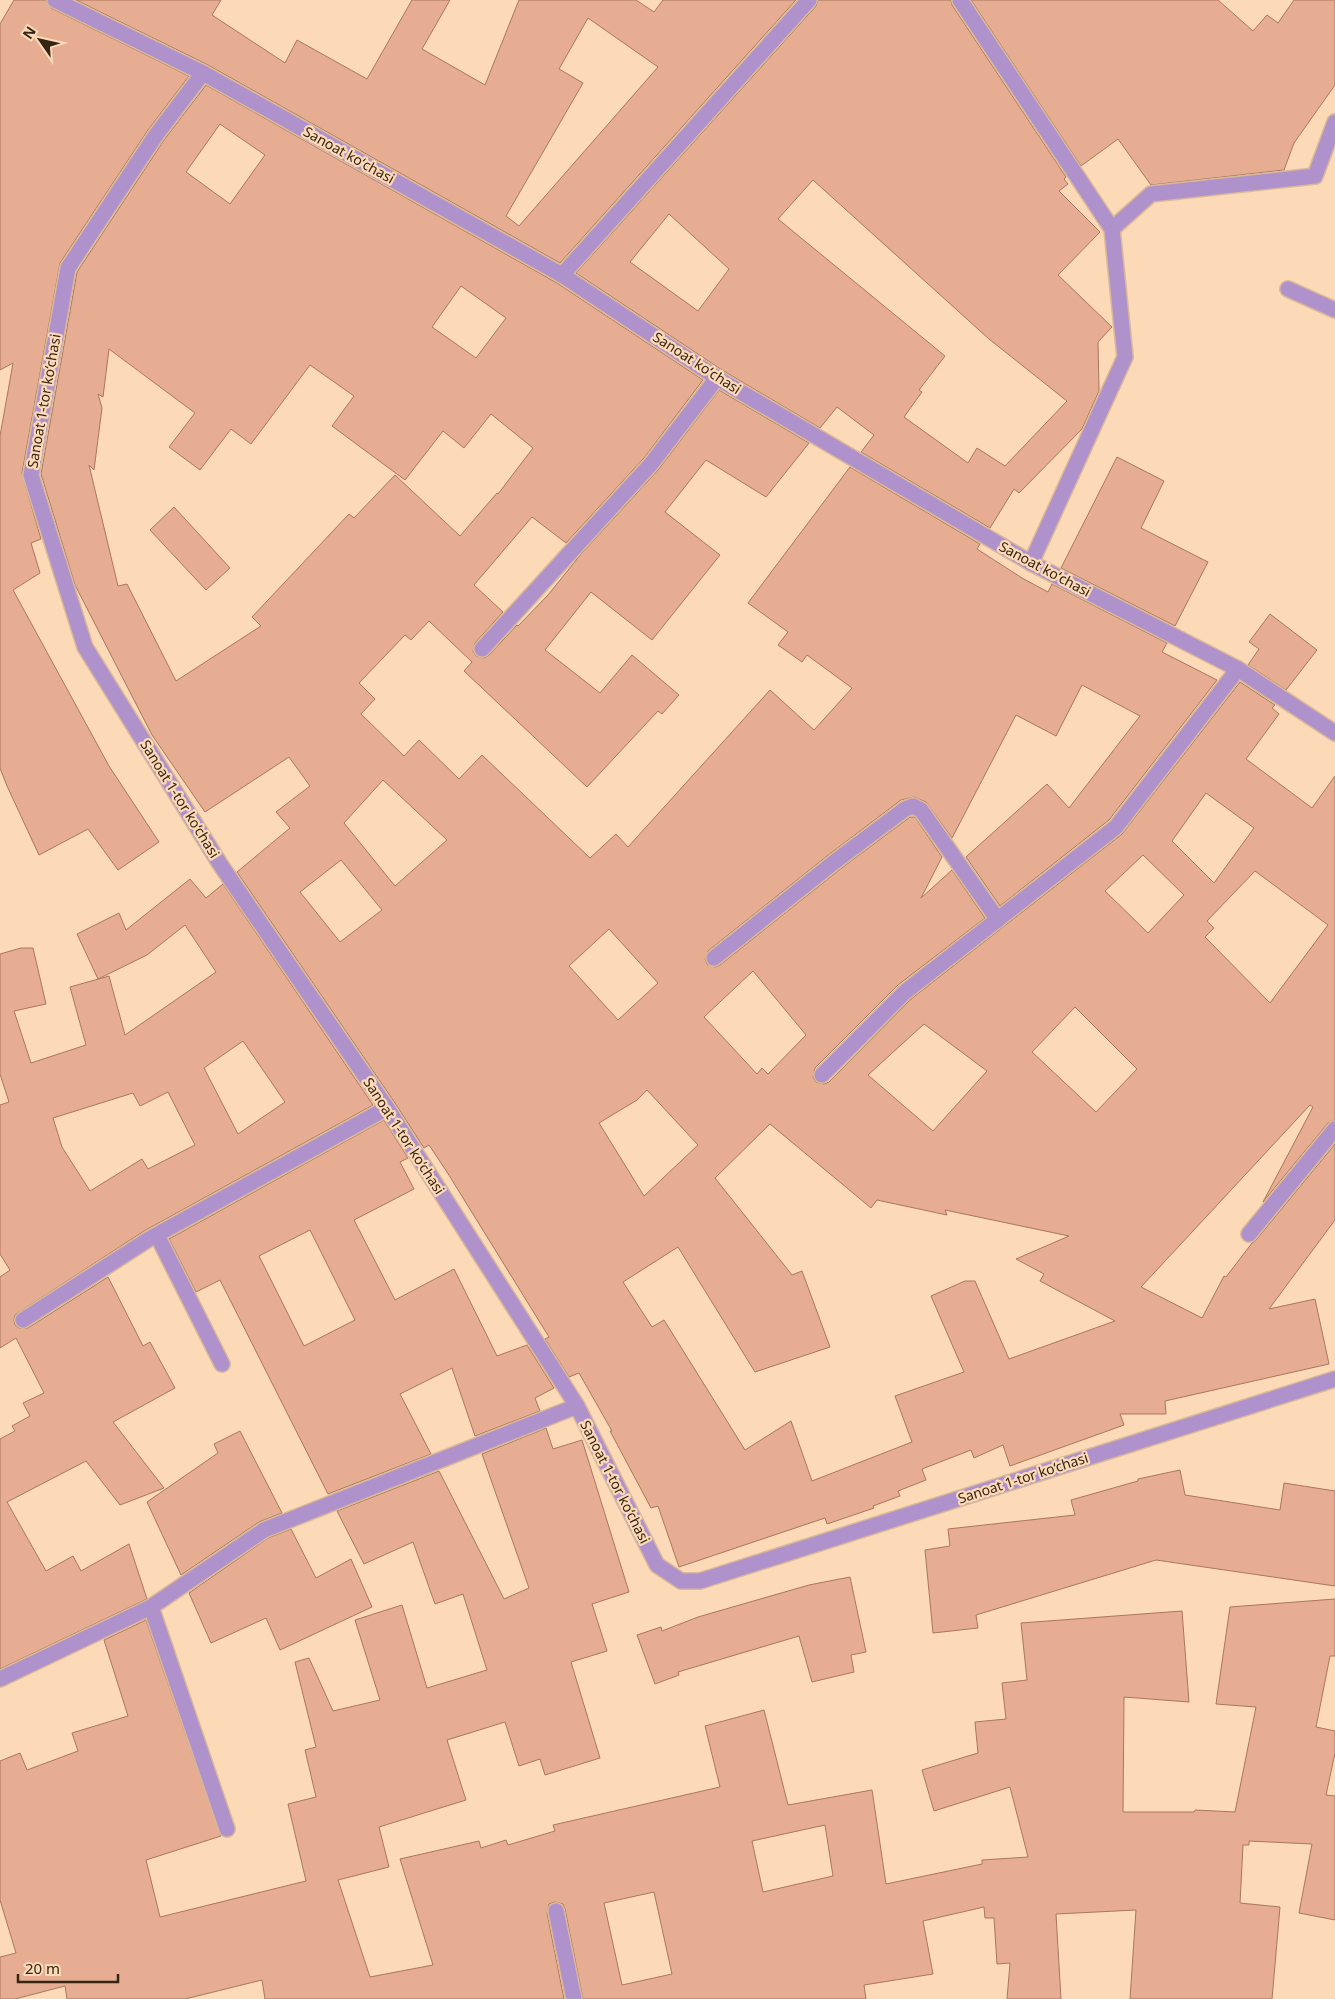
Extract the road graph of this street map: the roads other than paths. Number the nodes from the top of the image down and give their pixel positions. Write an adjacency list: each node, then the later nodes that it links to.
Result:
1 (55, 0): 4 (street, Sanoat koʻchasi)
2 (809, 0): 7 (street)
3 (960, 0): 6 (street)
4 (203, 73): 7 (street, Sanoat koʻchasi); 18 (street, Sanoat 1-tor ko‘chasi)
5 (1335, 122): 6 (street)
6 (1112, 230): 11 (street)
7 (562, 276): 10 (street, Sanoat koʻchasi)
8 (1288, 288): 9 (street)
9 (1335, 310)
10 (717, 378): 11 (street, Sanoat koʻchasi); 12 (street)
11 (1031, 563): 13 (street, Sanoat koʻchasi)
12 (482, 649)
13 (1238, 669): 14 (street, Sanoat koʻchasi); 15 (street)
14 (1335, 733)
15 (998, 920): 16 (street); 17 (street)
16 (714, 958)
17 (822, 1075)
18 (387, 1108): 20 (street); 25 (street, Sanoat 1-tor ko‘chasi)
19 (1335, 1129): 21 (street)
20 (157, 1234): 22 (street); 23 (street)
21 (1249, 1234)
22 (23, 1320)
23 (222, 1364)
24 (1335, 1379): 25 (street, Sanoat 1-tor ko‘chasi)
25 (577, 1406): 26 (street)
26 (151, 1608): 27 (street); 28 (street)
27 (0, 1679)
28 (227, 1829)
29 (556, 1911): 30 (street)
30 (574, 1999)

